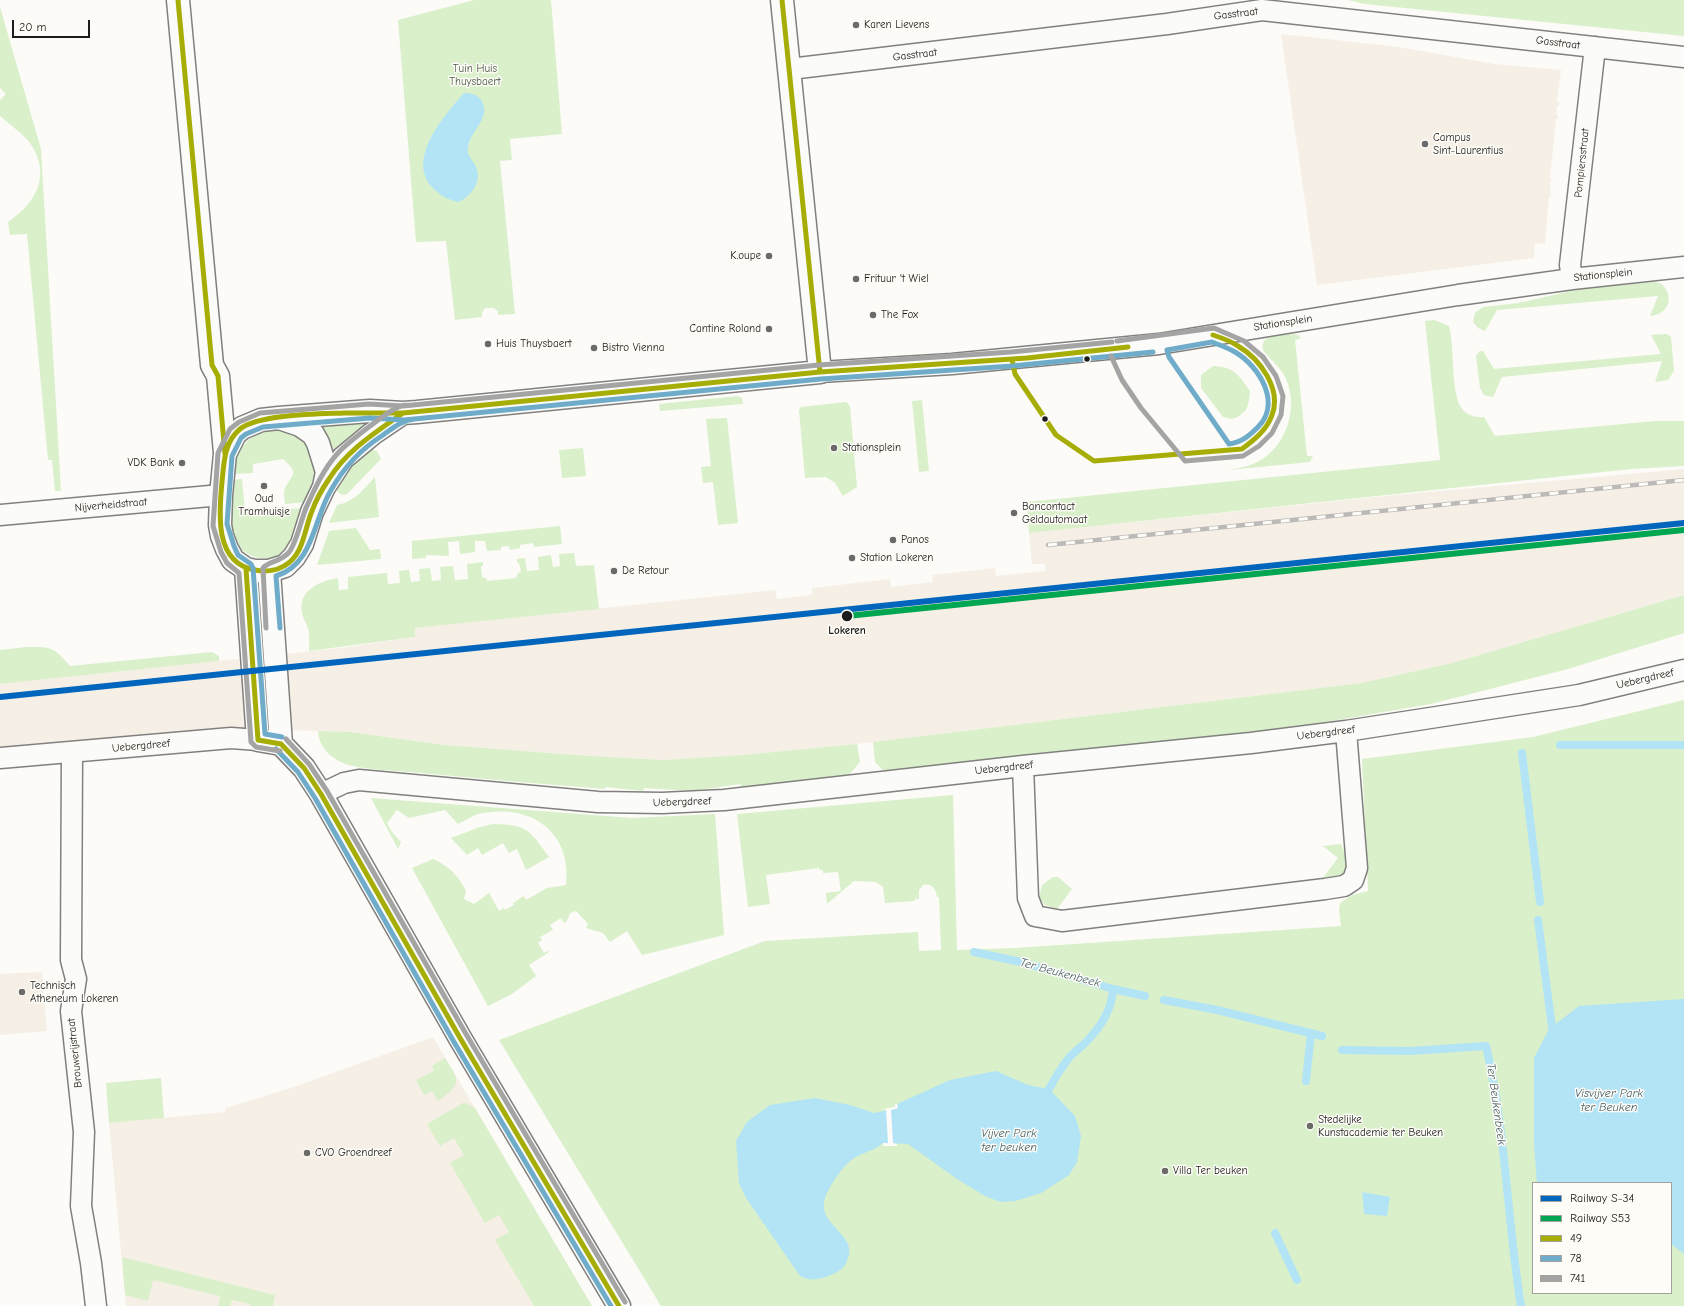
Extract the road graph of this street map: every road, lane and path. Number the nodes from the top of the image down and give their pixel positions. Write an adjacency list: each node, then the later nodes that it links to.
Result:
1 (178, 0): 11 (street)
2 (782, 0): 5 (street)
3 (1595, 47): 4 (street, Gasstraat); 5 (street, Gasstraat); 7 (street, Pompiersstraat)
4 (1684, 57)
5 (790, 69): 8 (street)
6 (1684, 267): 7 (street, Stationsplein)
7 (1572, 279): 8 (street, Stationsplein)
8 (820, 372): 9 (street, Stationsplein)
9 (403, 413): 10 (street, Stationsplein); 12 (street, Stationsplein)
10 (279, 418): 11 (street, Stationsplein); 12 (street, Stationsplein)
11 (225, 454): 13 (street, Stationsplein)
12 (324, 487): 16 (street, Stationsplein)
13 (221, 495): 14 (street, Nijverheidstraat); 15 (street, Stationsplein)
14 (0, 516)
15 (246, 568): 16 (street); 19 (street)
16 (269, 571): 20 (street)
17 (1684, 670): 18 (street, Uebergdreef)
18 (1346, 731): 23 (street, Uebergdreef); 23 (street)
19 (258, 740): 20 (street, Uebergdreef); 21 (street, Uebergdreef)
20 (281, 744): 24 (street)
21 (72, 752): 22 (street, Uebergdreef); 25 (street, Brouwerijstraat)
22 (0, 758)
23 (1023, 766): 24 (street, Uebergdreef)
24 (322, 794): 26 (street)
25 (96, 1306)
26 (619, 1306)

